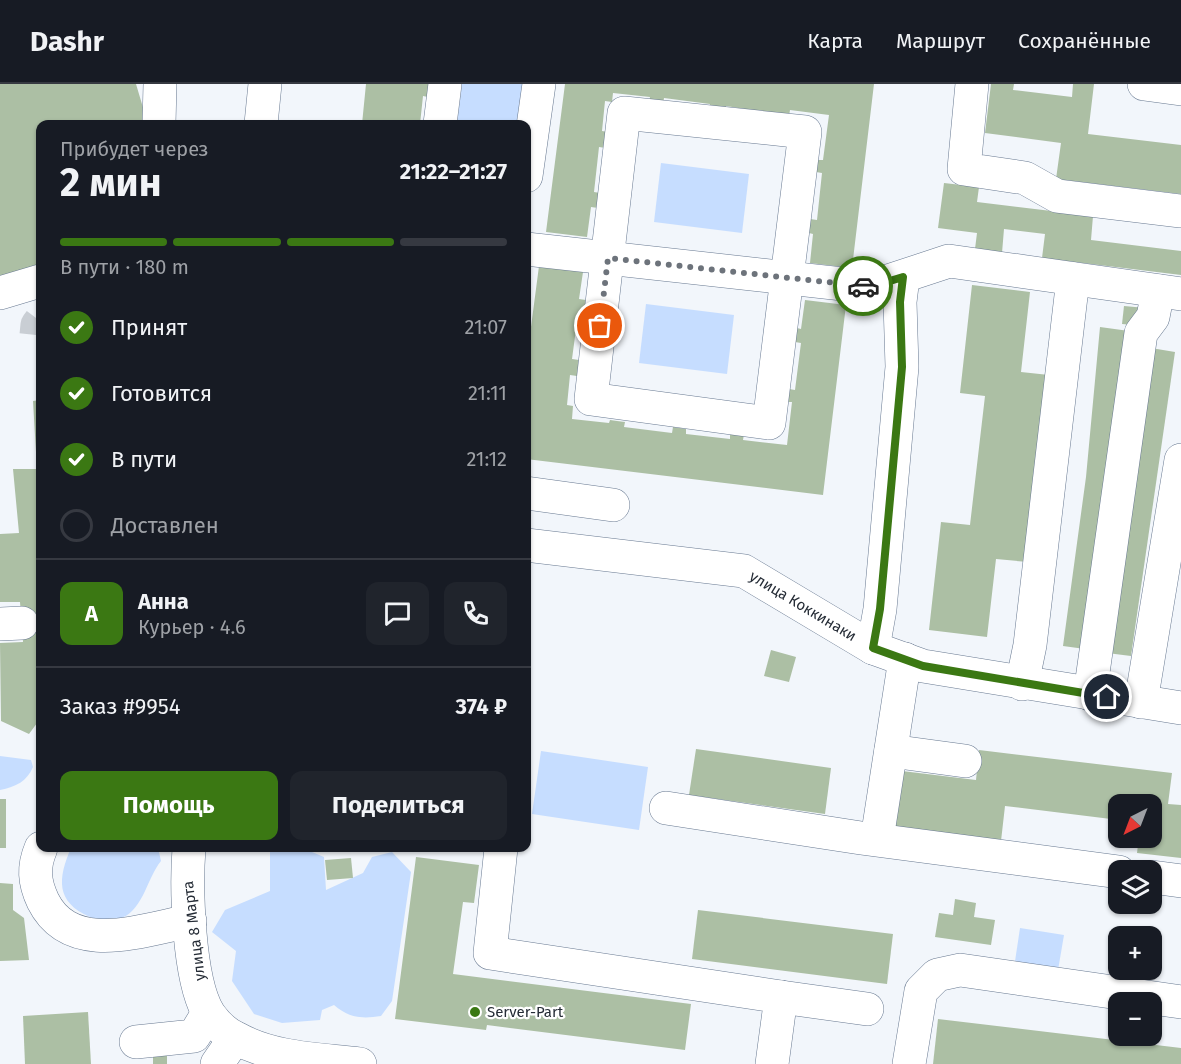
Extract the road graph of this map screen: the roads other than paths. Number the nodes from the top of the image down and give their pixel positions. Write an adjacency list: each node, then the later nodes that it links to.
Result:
1 (160, 84): 8 (street)
2 (265, 84): 9 (street)
3 (445, 84): 10 (street)
4 (539, 84): 11 (street)
5 (972, 84): 12 (street)
6 (1144, 84): 7 (street)
7 (1181, 89)
8 (159, 120)
9 (261, 120)
10 (440, 120)
11 (531, 141)
12 (1181, 211)
13 (531, 250): 14 (street)
14 (608, 258): 16 (street); 16 (street); 16 (street)
15 (903, 277): 16 (street); 17 (street); 25 (street)
16 (787, 278)
17 (1073, 279): 19 (street); 27 (street)
18 (36, 282): 20 (street)
19 (1169, 292): 28 (street)
20 (0, 293)
21 (1181, 460): 29 (street)
22 (531, 494): 23 (street)
23 (613, 505)
24 (531, 546): 25 (street, улица Коккинаки)
25 (873, 648): 26 (street, улица Коккинаки)
26 (905, 659): 27 (street, улица Коккинаки); 31 (street)
27 (1022, 684): 28 (street, улица Коккинаки)
28 (1090, 694): 29 (street, улица Коккинаки)
29 (1141, 702): 30 (street, улица Коккинаки)
30 (1181, 708)
31 (891, 751): 32 (street); 34 (street)
32 (965, 761)
33 (666, 808): 34 (street)
34 (877, 839): 38 (street)
35 (39, 852): 41 (street)
36 (189, 852): 41 (street, улица 8 Марта)
37 (501, 852): 42 (street)
38 (1108, 870)
39 (1162, 878): 40 (street)
40 (1181, 881)
41 (190, 921): 45 (street, улица 8 Марта)
42 (781, 997): 44 (street); 51 (street)
43 (1181, 1002): 52 (street)
44 (867, 1009)
45 (208, 1012): 46 (street); 47 (street, улица 8 Марта)
46 (136, 1042)
47 (226, 1051): 48 (street)
48 (279, 1059): 49 (street)
49 (322, 1062): 50 (street)
50 (360, 1064)
51 (772, 1064)
52 (909, 1064)

